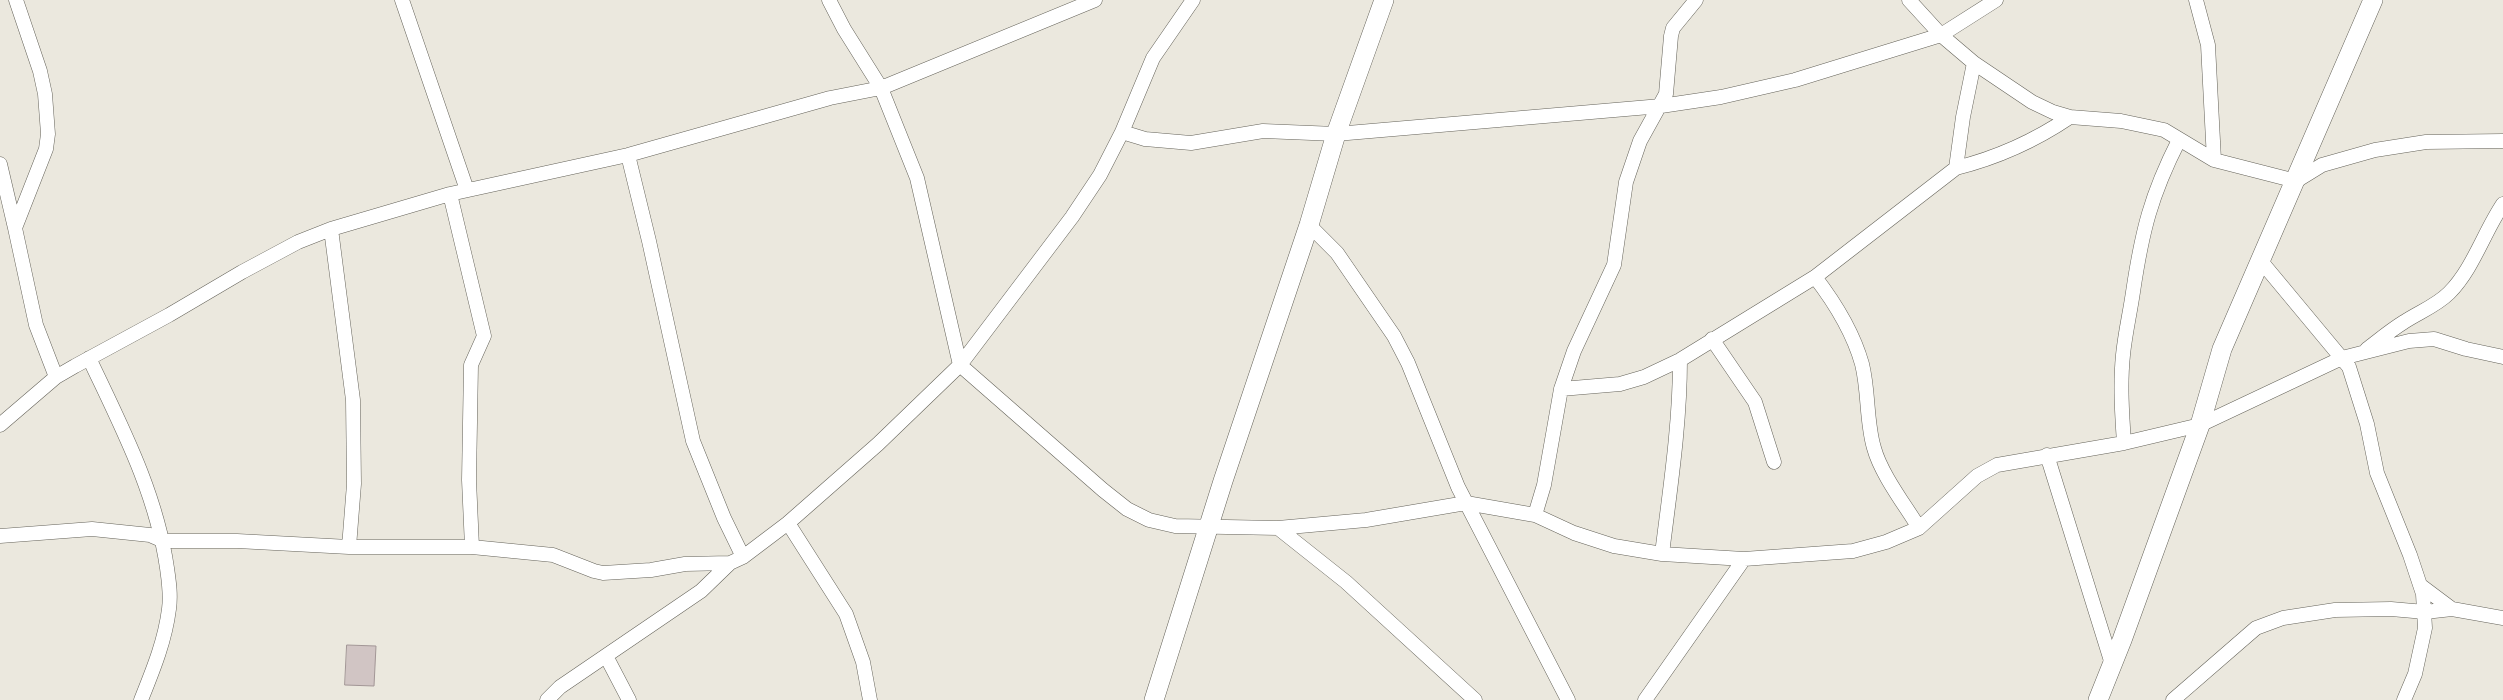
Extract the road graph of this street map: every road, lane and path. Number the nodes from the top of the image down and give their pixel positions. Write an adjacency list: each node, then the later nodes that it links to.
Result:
1 (16, 0): 30 (street)
2 (402, 0): 26 (street)
3 (829, 0): 14 (street)
4 (1095, 0): 14 (street)
5 (1193, 0): 17 (street)
6 (1384, 0): 18 (street)
7 (1696, 0): 15 (street)
8 (1909, 0): 12 (street)
9 (1996, 0): 12 (street)
10 (2196, 0): 22 (street)
11 (2373, 0): 25 (street)
12 (1941, 35): 13 (street); 15 (street)
13 (1974, 62): 16 (street); 24 (street)
14 (881, 88): 21 (street); 40 (street)
15 (1661, 106): 18 (street); 42 (street)
16 (2070, 117): 19 (street); 24 (street)
17 (1122, 132): 18 (street); 40 (street)
18 (1336, 134): 29 (street)
19 (2179, 140): 22 (street); 45 (street)
20 (2503, 141): 25 (street)
21 (628, 155): 26 (street); 59 (street)
22 (2214, 160): 25 (street)
23 (0, 164): 30 (street)
24 (1956, 168): 33 (street)
25 (2296, 181): 32 (street)
26 (466, 190): 27 (street)
27 (450, 194): 31 (street); 57 (street)
28 (2503, 204): 35 (street)
29 (1309, 225): 48 (street); 51 (street)
30 (15, 228): 41 (street)
31 (331, 229): 37 (street); 56 (street)
32 (2260, 260): 38 (street); 44 (street)
33 (1815, 277): 34 (street); 53 (street)
34 (1712, 339): 39 (street); 47 (street)
35 (2359, 354): 36 (street); 38 (street)
36 (2503, 357)
37 (89, 358): 41 (street); 55 (street)
38 (2342, 358): 44 (street); 62 (street)
39 (1680, 360): 42 (street); 58 (street)
40 (960, 365): 50 (street); 51 (street)
41 (56, 377): 43 (street)
42 (1561, 388): 49 (street)
43 (0, 424)
44 (2200, 425): 45 (street); 67 (street)
45 (2124, 443): 46 (street)
46 (2047, 455): 53 (street); 67 (street)
47 (1774, 462)
48 (1466, 503): 49 (street); 52 (street); 74 (street)
49 (1535, 515): 58 (street)
50 (788, 522): 59 (street); 71 (street)
51 (1208, 528): 52 (street); 72 (street)
52 (1278, 528): 73 (street)
53 (1919, 528): 60 (street)
54 (0, 536): 55 (street)
55 (164, 541): 56 (street); 68 (street)
56 (349, 547): 57 (street)
57 (472, 547): 61 (street)
58 (1662, 554): 60 (street)
59 (743, 557): 61 (street)
60 (1744, 559): 75 (street)
61 (730, 563): 66 (street)
62 (2420, 585): 63 (street); 64 (street)
63 (2452, 610): 64 (street); 65 (street)
64 (2425, 612): 77 (street); 78 (street)
65 (2503, 618)
66 (606, 656): 69 (street); 70 (street)
67 (2112, 664): 76 (street)
68 (141, 700)
69 (547, 700)
70 (629, 700)
71 (870, 700)
72 (1154, 700)
73 (1474, 700)
74 (1568, 700)
75 (1645, 700)
76 (2098, 700)
77 (2173, 700)
78 (2404, 700)

